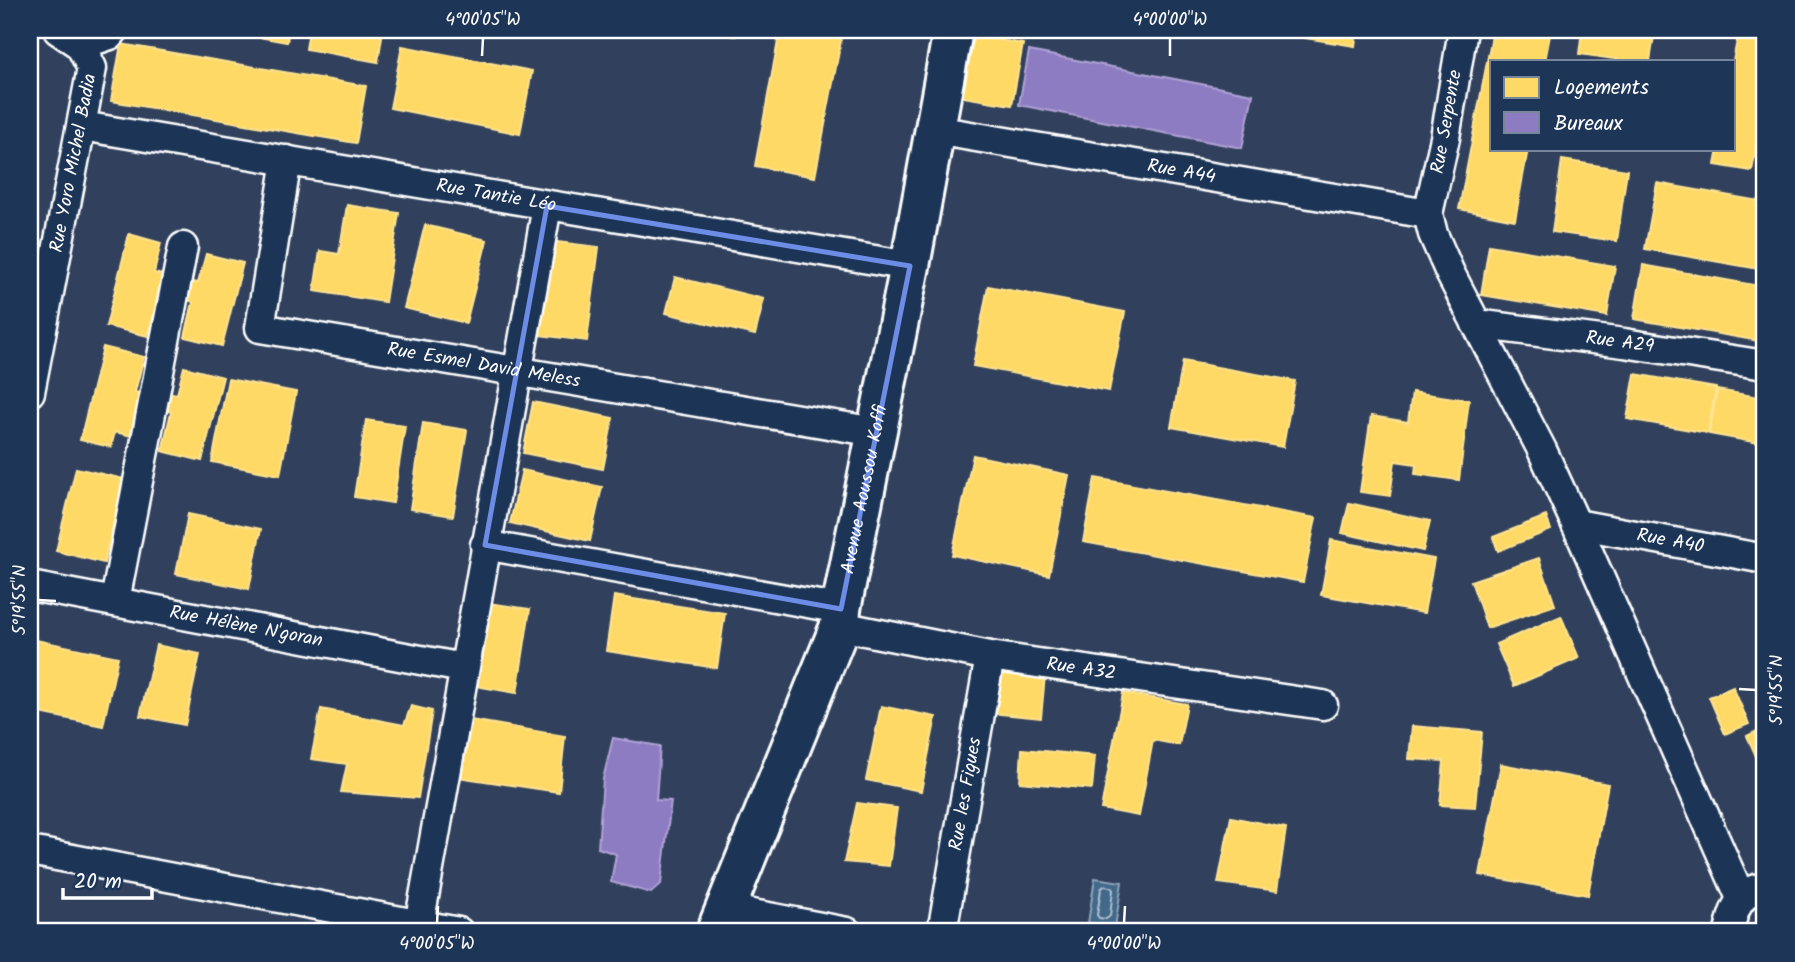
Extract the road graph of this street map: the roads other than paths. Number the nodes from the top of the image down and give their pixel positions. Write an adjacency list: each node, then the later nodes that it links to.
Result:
1 (114, 30): 4 (street)
2 (953, 30): 6 (street, Avenue Aoussou Koffi)
3 (1463, 30): 9 (street, Rue Serpente)
4 (69, 38): 5 (street, Rue Yoro Michel Badia)
5 (82, 126): 7 (street, Rue Tantie Léo); 15 (street, Rue Yoro Michel Badia)
6 (935, 130): 9 (street, Rue A44); 11 (street, Avenue Aoussou Koffi)
7 (287, 160): 8 (street, Rue Tantie Léo); 14 (street, Rue Esmel David Meless)
8 (547, 206): 11 (street, Rue Tantie Léo); 14 (street)
9 (1428, 214): 12 (street)
10 (183, 247): 21 (street)
11 (910, 265): 16 (street, Avenue Aoussou Koffi)
12 (1476, 324): 13 (street, Rue A29); 17 (street)
13 (1765, 365)
14 (518, 370): 16 (street, Rue Esmel David Meless); 18 (street)
15 (30, 392)
16 (876, 432): 22 (street, Avenue Aoussou Koffi)
17 (1576, 524): 19 (street, Rue A40); 27 (street)
18 (485, 545): 22 (street, Rue A32); 24 (street)
19 (1765, 559)
20 (30, 586): 21 (street, Rue Hélène N'goran)
21 (116, 601): 24 (street, Rue Hélène N'goran)
22 (841, 617): 23 (street, Rue A32); 28 (street, Avenue Aoussou Koffi)
23 (990, 656): 25 (street, Rue A32); 32 (street, Rue les Figues)
24 (463, 668): 29 (street)
25 (1322, 705)
26 (30, 852): 29 (street)
27 (1753, 893): 33 (street)
28 (721, 920): 31 (street)
29 (419, 925): 30 (street)
30 (459, 932)
31 (847, 932)
32 (942, 932)
33 (1729, 932)

